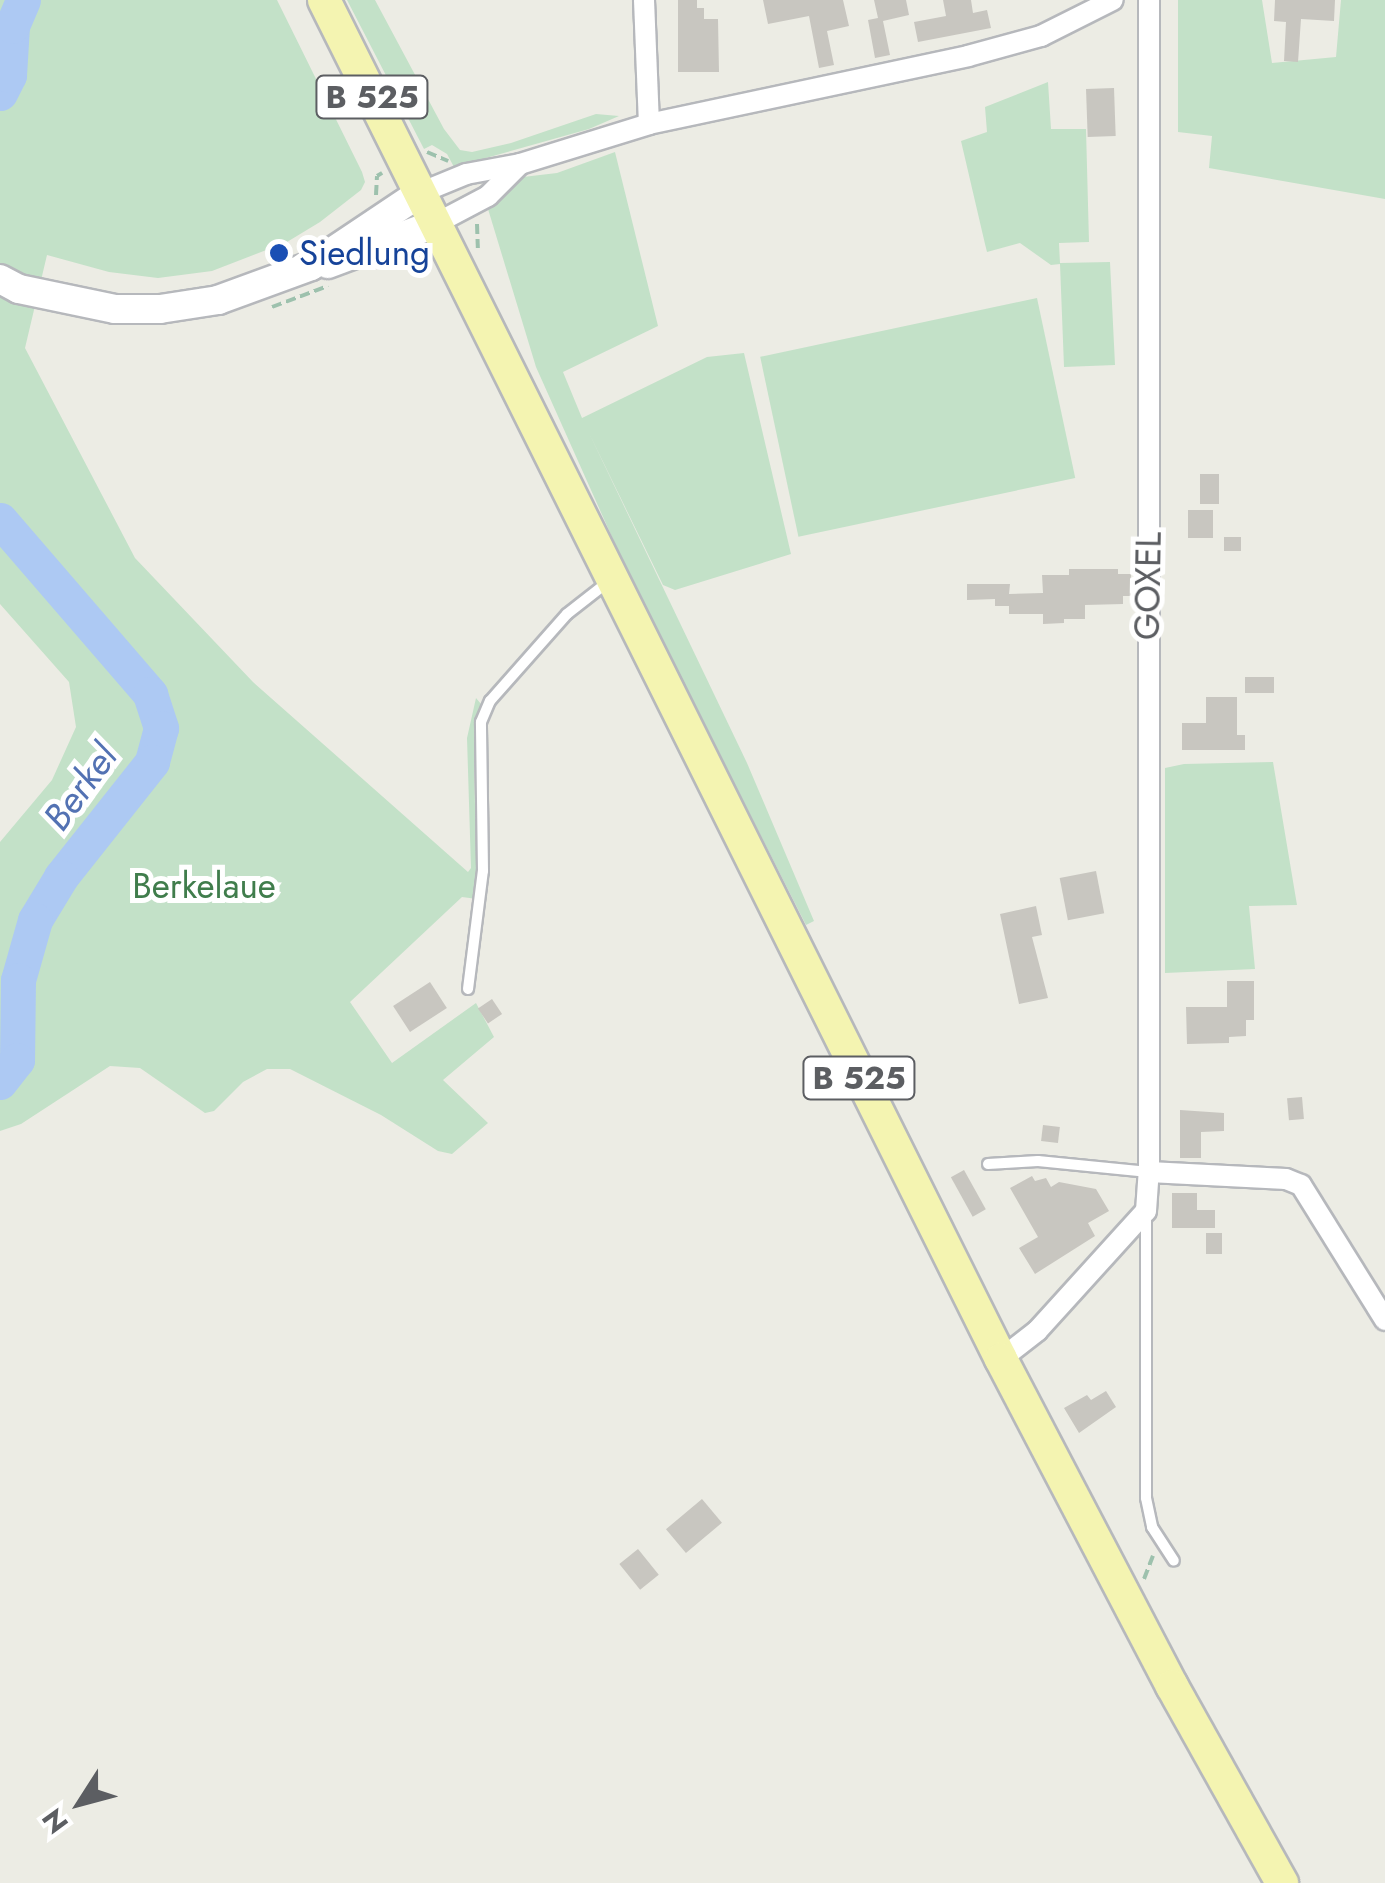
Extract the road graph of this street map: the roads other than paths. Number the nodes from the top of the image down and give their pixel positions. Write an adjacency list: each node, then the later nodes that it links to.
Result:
1 (324, 0): 7 (main road, B 525)
2 (644, 0): 5 (street)
3 (1113, 0): 5 (street)
4 (1149, 0): 14 (street, GOXEL)
5 (649, 124): 6 (street)
6 (520, 164): 7 (street); 8 (street)
7 (420, 193): 8 (main road, B 525); 9 (street)
8 (435, 224): 9 (street); 11 (main road, B 525)
9 (311, 266): 10 (street)
10 (0, 280)
11 (613, 578): 12 (lane); 17 (main road, B 525)
12 (468, 989)
13 (988, 1164): 14 (lane)
14 (1150, 1172): 15 (street, GOXEL); 16 (street)
15 (1146, 1211): 17 (street); 18 (lane)
16 (1385, 1320)
17 (1001, 1358): 19 (main road, B 525)
18 (1174, 1561)
19 (1282, 1883)

